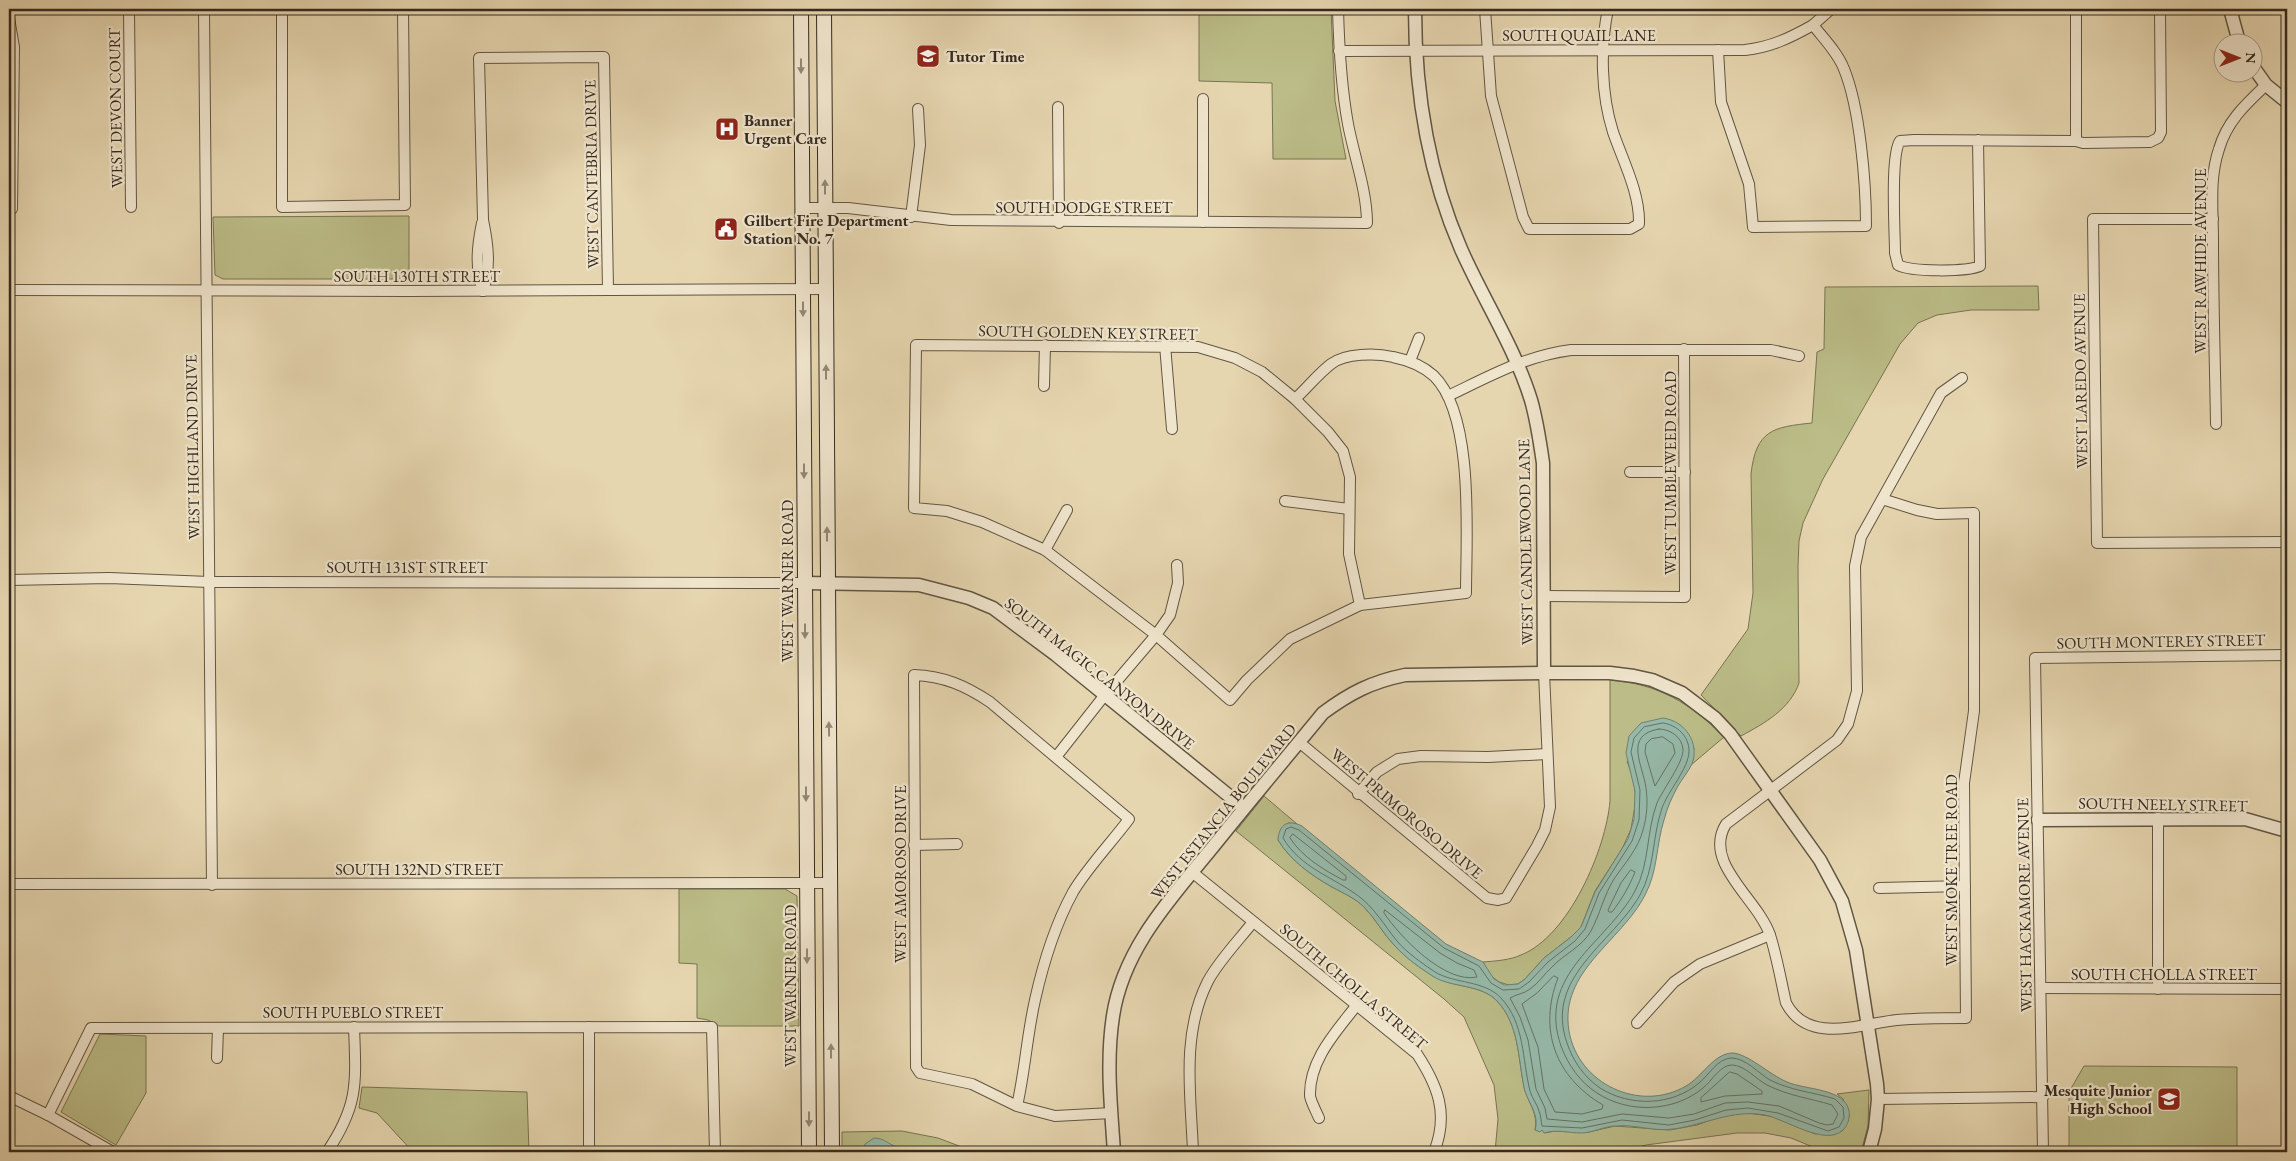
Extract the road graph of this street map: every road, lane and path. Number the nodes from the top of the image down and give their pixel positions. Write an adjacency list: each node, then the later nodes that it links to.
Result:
1 (129, 9): 32 (street, WEST DEVON COURT)
2 (204, 9): 44 (street, WEST HIGHLAND DRIVE)
3 (282, 9): 4 (street)
4 (403, 9)
5 (801, 9): 16 (main road, WEST WARNER ROAD)
6 (1338, 9): 22 (street)
7 (1415, 9): 23 (street, WEST CANDLEWOOD LANE)
8 (1485, 9): 19 (street)
9 (1608, 9): 20 (street)
10 (1831, 9): 17 (street)
11 (2076, 9): 31 (street)
12 (2160, 9): 31 (street)
13 (2230, 9): 18 (street)
14 (824, 14): 16 (main road); 35 (main road, one-way to 14)
15 (9, 18): 33 (street)
16 (801, 24): 34 (main road, WEST WARNER ROAD, one-way to 34)
17 (1813, 25): 21 (street, SOUTH QUAIL LANE); 21 (street)
18 (2236, 32)
19 (1486, 50): 20 (street, SOUTH QUAIL LANE); 20 (street); 23 (street, SOUTH QUAIL LANE)
20 (1604, 50): 21 (street, SOUTH QUAIL LANE)
21 (1718, 50)
22 (1339, 51): 23 (street, SOUTH QUAIL LANE); 38 (street, SOUTH DODGE STREET)
23 (1415, 51): 52 (street, WEST CANDLEWOOD LANE)
24 (2264, 82): 25 (street)
25 (2266, 85): 27 (street); 37 (street, WEST RAWHIDE AVENUE)
26 (1203, 98): 38 (street)
27 (2287, 102)
28 (1058, 107): 39 (street)
29 (918, 109): 36 (street)
30 (1978, 140): 30 (street); 31 (street)
31 (2076, 142)
32 (131, 207)
33 (12, 208)
34 (802, 208): 35 (street, SOUTH DODGE STREET); 40 (main road, WEST WARNER ROAD)
35 (826, 208): 36 (street, SOUTH DODGE STREET); 41 (main road)
36 (911, 217): 39 (street, SOUTH DODGE STREET)
37 (2212, 219): 57 (street, WEST RAWHIDE AVENUE); 65 (street, WEST LAREDO AVENUE)
38 (1203, 222): 39 (street, SOUTH DODGE STREET)
39 (1059, 223)
40 (803, 289): 41 (street, SOUTH 130TH STREET); 43 (street, SOUTH 130TH STREET); 70 (main road, WEST WARNER ROAD, one-way to 70)
41 (826, 289): 71 (main road, one-way to 41)
42 (9, 290): 44 (street, SOUTH 130TH STREET)
43 (608, 290): 45 (street, SOUTH 130TH STREET); 45 (street, WEST CANTEBRIA DRIVE)
44 (206, 291): 45 (street, SOUTH 130TH STREET); 69 (street, WEST HIGHLAND DRIVE)
45 (483, 291)
46 (1419, 338): 51 (street)
47 (1045, 345): 48 (street, SOUTH GOLDEN KEY STREET); 54 (street); 66 (street, SOUTH GOLDEN KEY STREET)
48 (1165, 345): 56 (street, SOUTH GOLDEN KEY STREET); 58 (street)
49 (1684, 349): 50 (street); 52 (street); 60 (street, WEST TUMBLEWEED ROAD)
50 (1799, 356)
51 (1410, 361): 55 (street); 56 (street)
52 (1516, 363): 55 (street); 72 (street, WEST CANDLEWOOD LANE)
53 (1962, 378): 61 (street)
54 (1044, 386)
55 (1448, 396): 73 (street)
56 (1296, 399): 63 (street)
57 (2216, 424)
58 (1172, 429)
59 (1630, 472): 60 (street)
60 (1685, 472): 72 (street, WEST TUMBLEWEED ROAD)
61 (1882, 499): 82 (street); 95 (street, WEST SMOKE TREE ROAD)
62 (1285, 501): 63 (street)
63 (1349, 509): 73 (street)
64 (1067, 510): 66 (street)
65 (2287, 542)
66 (1045, 550): 74 (street)
67 (1177, 565): 74 (street)
68 (9, 580): 69 (street, SOUTH 131ST STREET)
69 (209, 582): 70 (street, SOUTH 131ST STREET); 94 (street, WEST HIGHLAND DRIVE)
70 (804, 582): 71 (street, SOUTH MAGIC CANYON DRIVE); 93 (main road, WEST WARNER ROAD, one-way to 93)
71 (827, 583): 78 (street, SOUTH MAGIC CANYON DRIVE); 91 (main road, one-way to 71)
72 (1544, 596): 77 (street, WEST CANDLEWOOD LANE)
73 (1360, 605): 74 (street)
74 (1156, 635): 78 (street)
75 (2287, 655): 76 (street, SOUTH MONTEREY STREET)
76 (2035, 658): 86 (street, WEST HACKAMORE AVENUE)
77 (1544, 672): 79 (street, WEST ESTANCIA BOULEVARD); 80 (street, WEST CANDLEWOOD LANE); 82 (street, WEST ESTANCIA BOULEVARD)
78 (1104, 696): 81 (street); 84 (street, SOUTH MAGIC CANYON DRIVE)
79 (1299, 742): 83 (street, WEST PRIMOROSO DRIVE); 84 (street, WEST ESTANCIA BOULEVARD)
80 (1547, 754): 83 (street); 97 (street, WEST CANDLEWOOD LANE)
81 (1056, 758): 89 (street, WEST AMOROSO DRIVE); 113 (street)
82 (1770, 789): 99 (street); 105 (street, WEST ESTANCIA BOULEVARD)
83 (1358, 794): 97 (street, WEST PRIMOROSO DRIVE)
84 (1244, 808): 90 (street, WEST ESTANCIA BOULEVARD)
85 (2158, 818): 86 (street, SOUTH NEELY STREET); 87 (street, SOUTH NEELY STREET); 101 (street)
86 (2038, 820): 100 (street, WEST HACKAMORE AVENUE)
87 (2287, 830)
88 (956, 844): 89 (street)
89 (914, 845): 113 (street, WEST AMOROSO DRIVE)
90 (1192, 872): 98 (street, SOUTH CHOLLA STREET); 114 (street, WEST ESTANCIA BOULEVARD)
91 (830, 883): 93 (street, SOUTH 132ND STREET); 122 (main road, one-way to 91)
92 (9, 884): 94 (street, SOUTH 132ND STREET)
93 (807, 884): 94 (street, SOUTH 132ND STREET); 121 (main road, WEST WARNER ROAD, one-way to 121)
94 (212, 885)
95 (1965, 886): 96 (street); 105 (street, WEST SMOKE TREE ROAD)
96 (1879, 888)
97 (1498, 900)
98 (1253, 922): 103 (street, SOUTH CHOLLA STREET); 124 (street)
99 (1770, 935): 104 (street); 105 (street)
100 (2041, 988): 101 (street, SOUTH CHOLLA STREET); 111 (street, WEST HACKAMORE AVENUE)
101 (2158, 989): 102 (street, SOUTH CHOLLA STREET)
102 (2287, 989)
103 (1356, 1006): 116 (street); 125 (street, SOUTH CHOLLA STREET)
104 (1637, 1023)
105 (1869, 1025): 112 (street, WEST ESTANCIA BOULEVARD)
106 (354, 1027): 107 (street, SOUTH PUEBLO STREET); 108 (street, SOUTH PUEBLO STREET); 118 (street)
107 (589, 1027): 119 (street); 120 (street, SOUTH PUEBLO STREET)
108 (218, 1028): 109 (street); 115 (street, SOUTH PUEBLO STREET)
109 (217, 1058)
110 (9, 1096): 115 (street)
111 (2043, 1097): 112 (street); 127 (street, WEST HACKAMORE AVENUE)
112 (1878, 1099): 126 (street, WEST ESTANCIA BOULEVARD)
113 (1017, 1106): 114 (street)
114 (1112, 1113): 123 (street, WEST ESTANCIA BOULEVARD)
115 (48, 1115): 117 (street)
116 (1319, 1118)
117 (113, 1152)
118 (327, 1152)
119 (589, 1152)
120 (715, 1152)
121 (809, 1152)
122 (832, 1152)
123 (1114, 1152)
124 (1193, 1152)
125 (1434, 1152)
126 (1869, 1152)
127 (2043, 1152)

